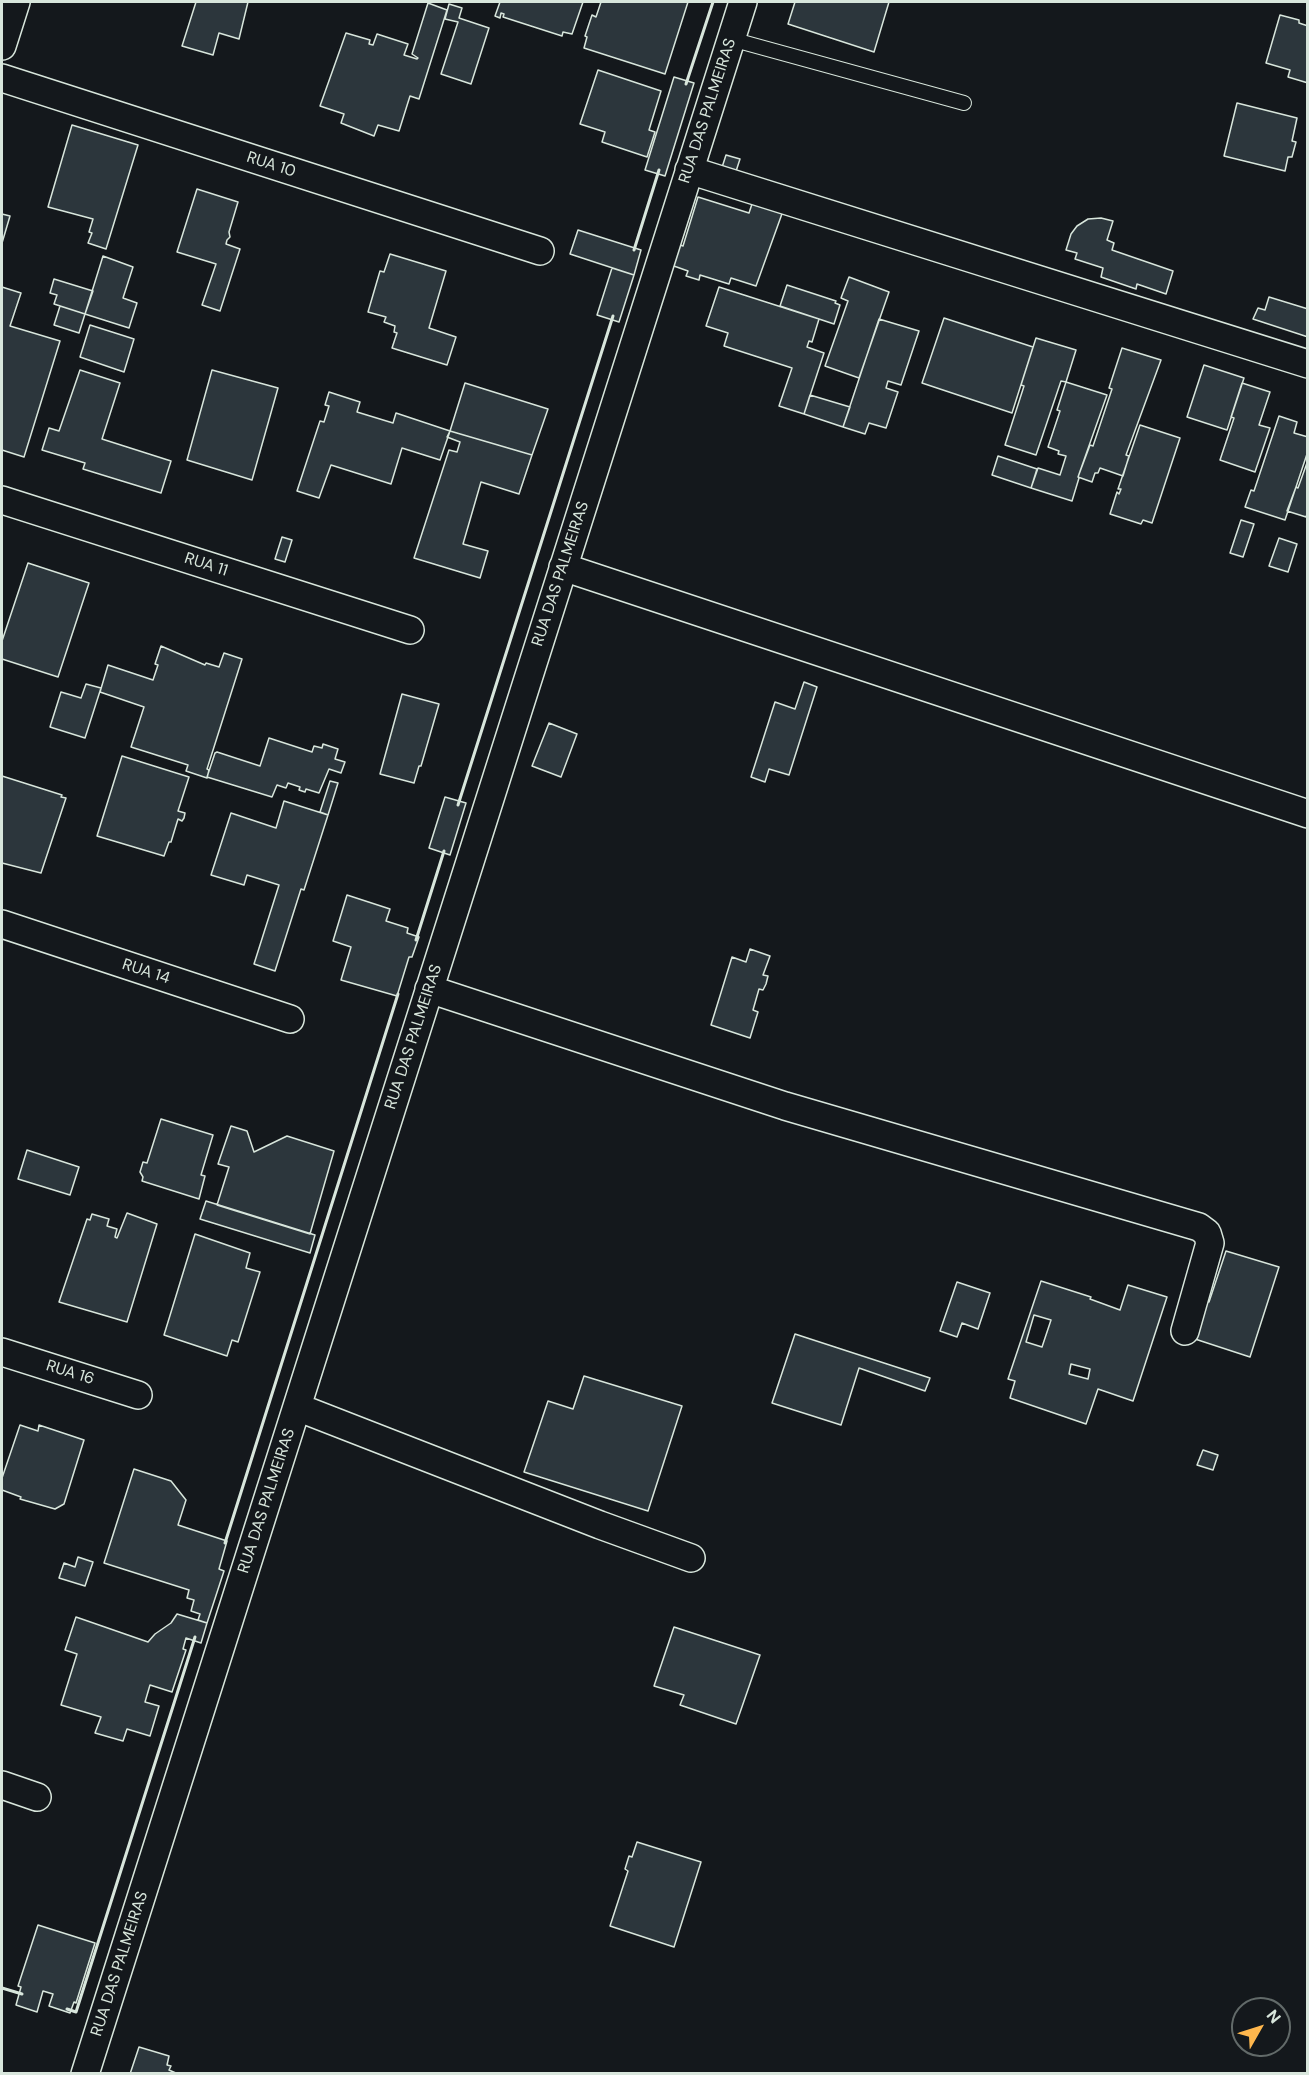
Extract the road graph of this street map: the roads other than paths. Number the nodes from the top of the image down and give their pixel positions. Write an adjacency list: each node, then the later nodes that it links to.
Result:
1 (16, 2): 4 (street)
2 (743, 2): 3 (street, RUA DAS PALMEIRAS)
3 (731, 39): 6 (lane); 7 (street, RUA DAS PALMEIRAS)
4 (2, 46)
5 (2, 78): 8 (street, RUA 10)
6 (964, 104)
7 (689, 170): 9 (street); 11 (street, RUA DAS PALMEIRAS)
8 (540, 251)
9 (1308, 364)
10 (2, 500): 12 (street, RUA 11)
11 (563, 567): 13 (street); 15 (street, RUA DAS PALMEIRAS)
12 (410, 630)
13 (1308, 814)
14 (2, 924): 16 (street, RUA 14)
15 (429, 989): 17 (street); 20 (street, RUA DAS PALMEIRAS)
16 (290, 1019)
17 (1185, 1331)
18 (2, 1352): 19 (street, RUA 16)
19 (138, 1395)
20 (297, 1407): 21 (street); 24 (street, RUA DAS PALMEIRAS)
21 (691, 1558)
22 (2, 1785): 23 (street)
23 (37, 1797)
24 (85, 2073)

